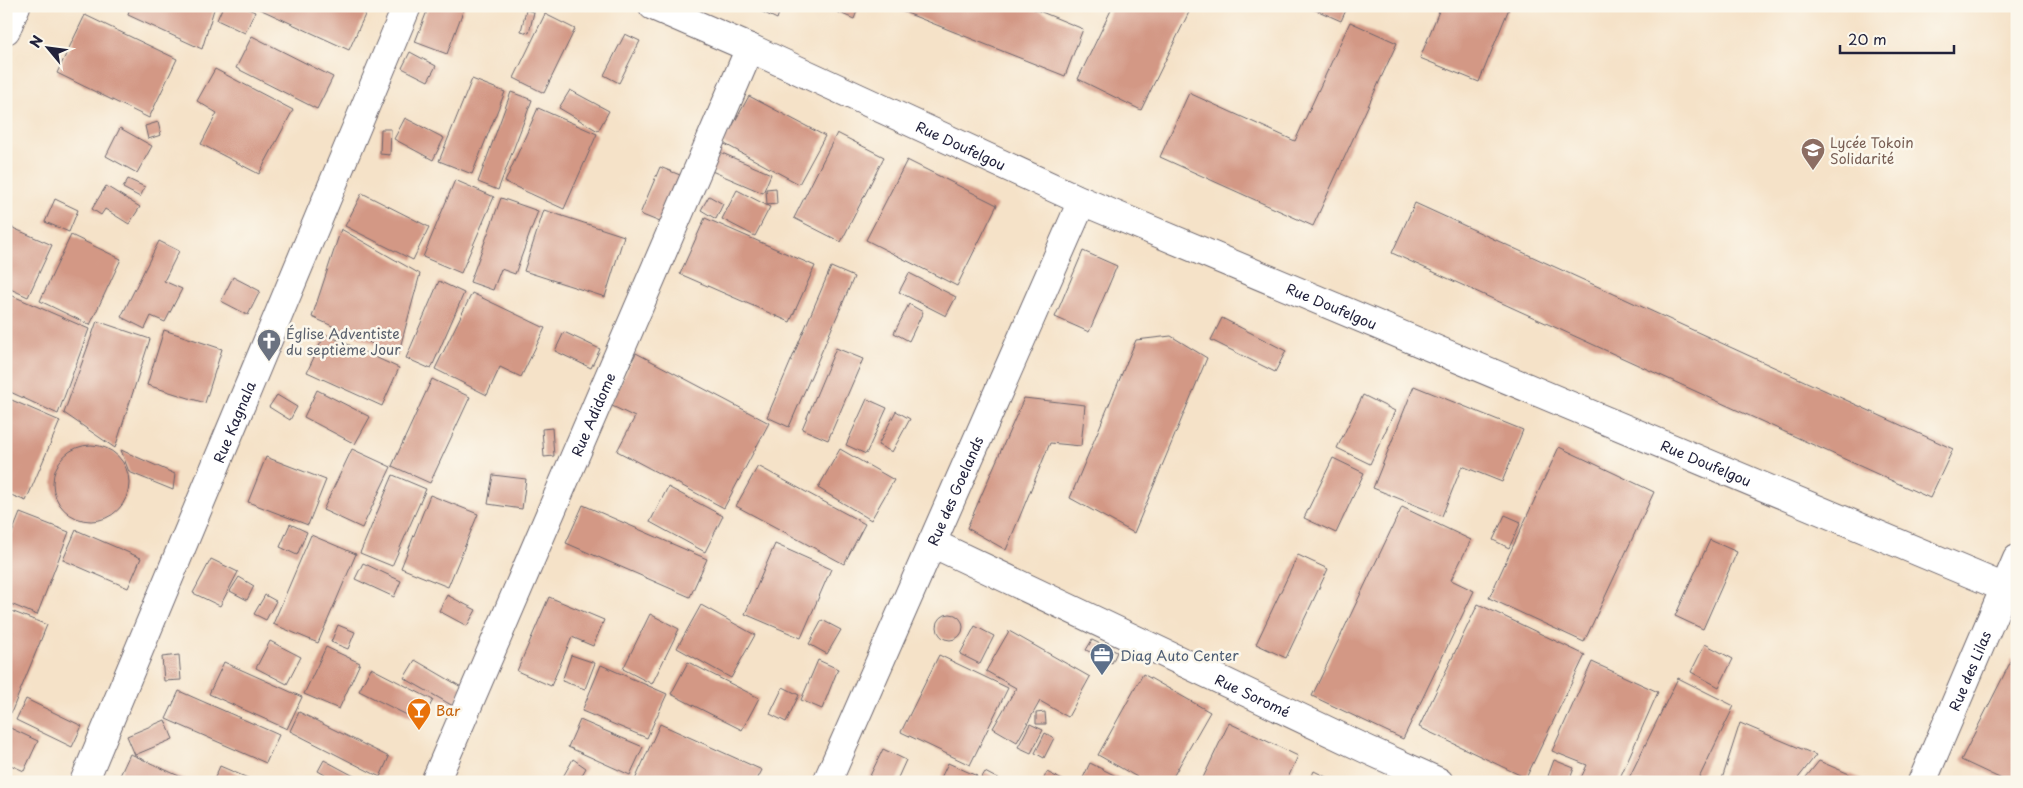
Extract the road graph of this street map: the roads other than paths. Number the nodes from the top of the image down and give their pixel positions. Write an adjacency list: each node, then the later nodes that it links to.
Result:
1 (16, 6): 4 (street)
2 (407, 6): 10 (street, Rue Kagnala)
3 (653, 6): 5 (street, Rue Doufelgou)
4 (6, 30)
5 (750, 48): 6 (street, Rue Doufelgou); 11 (street, Rue Adidome)
6 (1082, 201): 7 (street, Rue des Goelands); 9 (street, Rue Doufelgou)
7 (932, 543): 12 (street, Rue des Goelands); 13 (street, Rue Soromé)
8 (2017, 559): 9 (street, Rue des Lilas)
9 (2011, 591): 14 (street, Rue des Lilas)
10 (84, 782)
11 (435, 782)
12 (827, 782)
13 (1439, 782)
14 (1922, 782)

